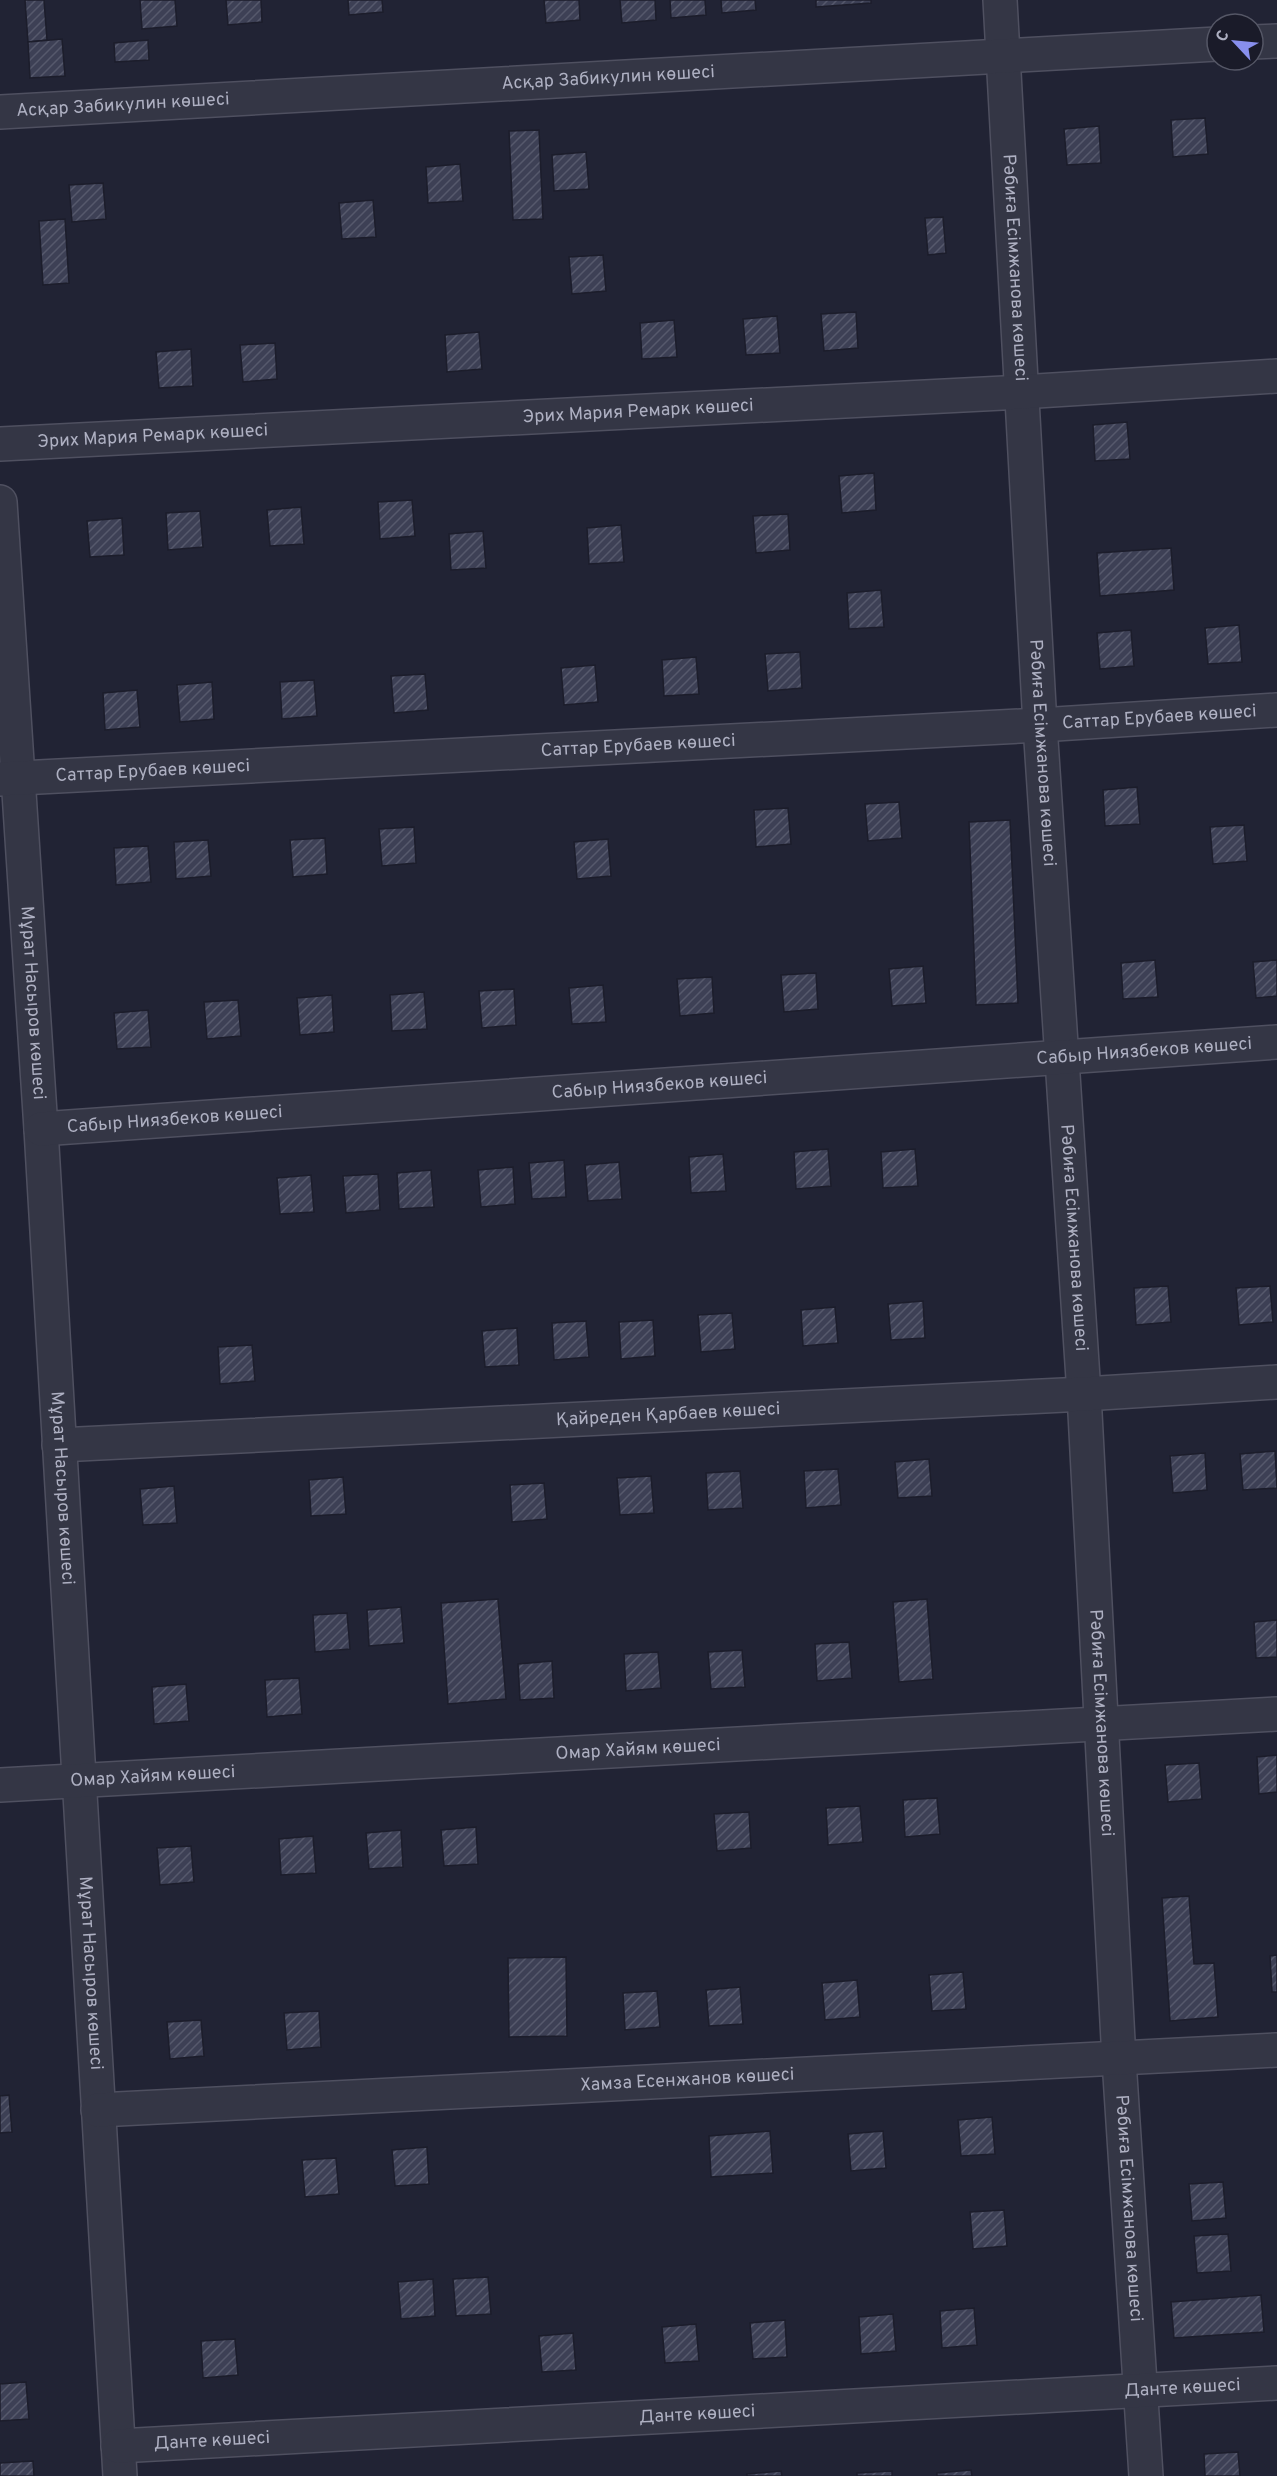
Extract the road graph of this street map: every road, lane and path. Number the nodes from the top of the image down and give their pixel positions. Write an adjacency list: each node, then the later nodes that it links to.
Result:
1 (1000, 0): 3 (street, Рәбиға Есімжанова көшесі)
2 (1205, 45): 3 (street, Асқар Забикулин көшесі)
3 (1003, 57): 4 (street, Асқар Забикулин көшесі); 6 (street, Рәбиға Есімжанова көшесі)
4 (0, 112)
5 (1277, 376): 6 (street, Эрих Мария Ремарк көшесі)
6 (1021, 393): 7 (street, Эрих Мария Ремарк көшесі); 10 (street, Рәбиға Есімжанова көшесі)
7 (0, 444)
8 (0, 502): 11 (street, Мұрат Насыров көшесі)
9 (1277, 710): 10 (street, Саттар Ерубаев көшесі)
10 (1040, 725): 11 (street, Саттар Ерубаев көшесі); 13 (street, Рәбиға Есімжанова көшесі)
11 (9, 778): 14 (street, Мұрат Насыров көшесі)
12 (1277, 1042): 13 (street, Сабыр Ниязбеков көшесі)
13 (1060, 1057): 14 (street, Сабыр Ниязбеков көшесі); 16 (street, Рәбиға Есімжанова көшесі)
14 (41, 1129): 17 (street, Мұрат Насыров көшесі)
15 (1277, 1382): 16 (street, Қайреден Қарбаев көшесі)
16 (1084, 1394): 17 (street, Қайреден Қарбаев көшесі); 19 (street, Рәбиға Есімжанова көшесі)
17 (59, 1445): 20 (street, Мұрат Насыров көшесі)
18 (1277, 1714): 19 (street, Омар Хайям көшесі)
19 (1100, 1725): 20 (street, Омар Хайям көшесі); 23 (street, Рәбиға Есімжанова көшесі)
20 (78, 1779): 21 (street, Омар Хайям көшесі); 24 (street, Мұрат Насыров көшесі)
21 (0, 1785)
22 (1277, 2050): 23 (street, Хамза Есенжанов көшесі)
23 (1119, 2060): 24 (street, Хамза Есенжанов көшесі); 26 (street, Рәбиға Есімжанова көшесі)
24 (98, 2110): 27 (street, Мұрат Насыров көшесі)
25 (1277, 2383): 26 (street, Данте көшесі)
26 (1139, 2392): 27 (street, Данте көшесі); 28 (street, Рәбиға Есімжанова көшесі)
27 (119, 2461)
28 (1146, 2476)

